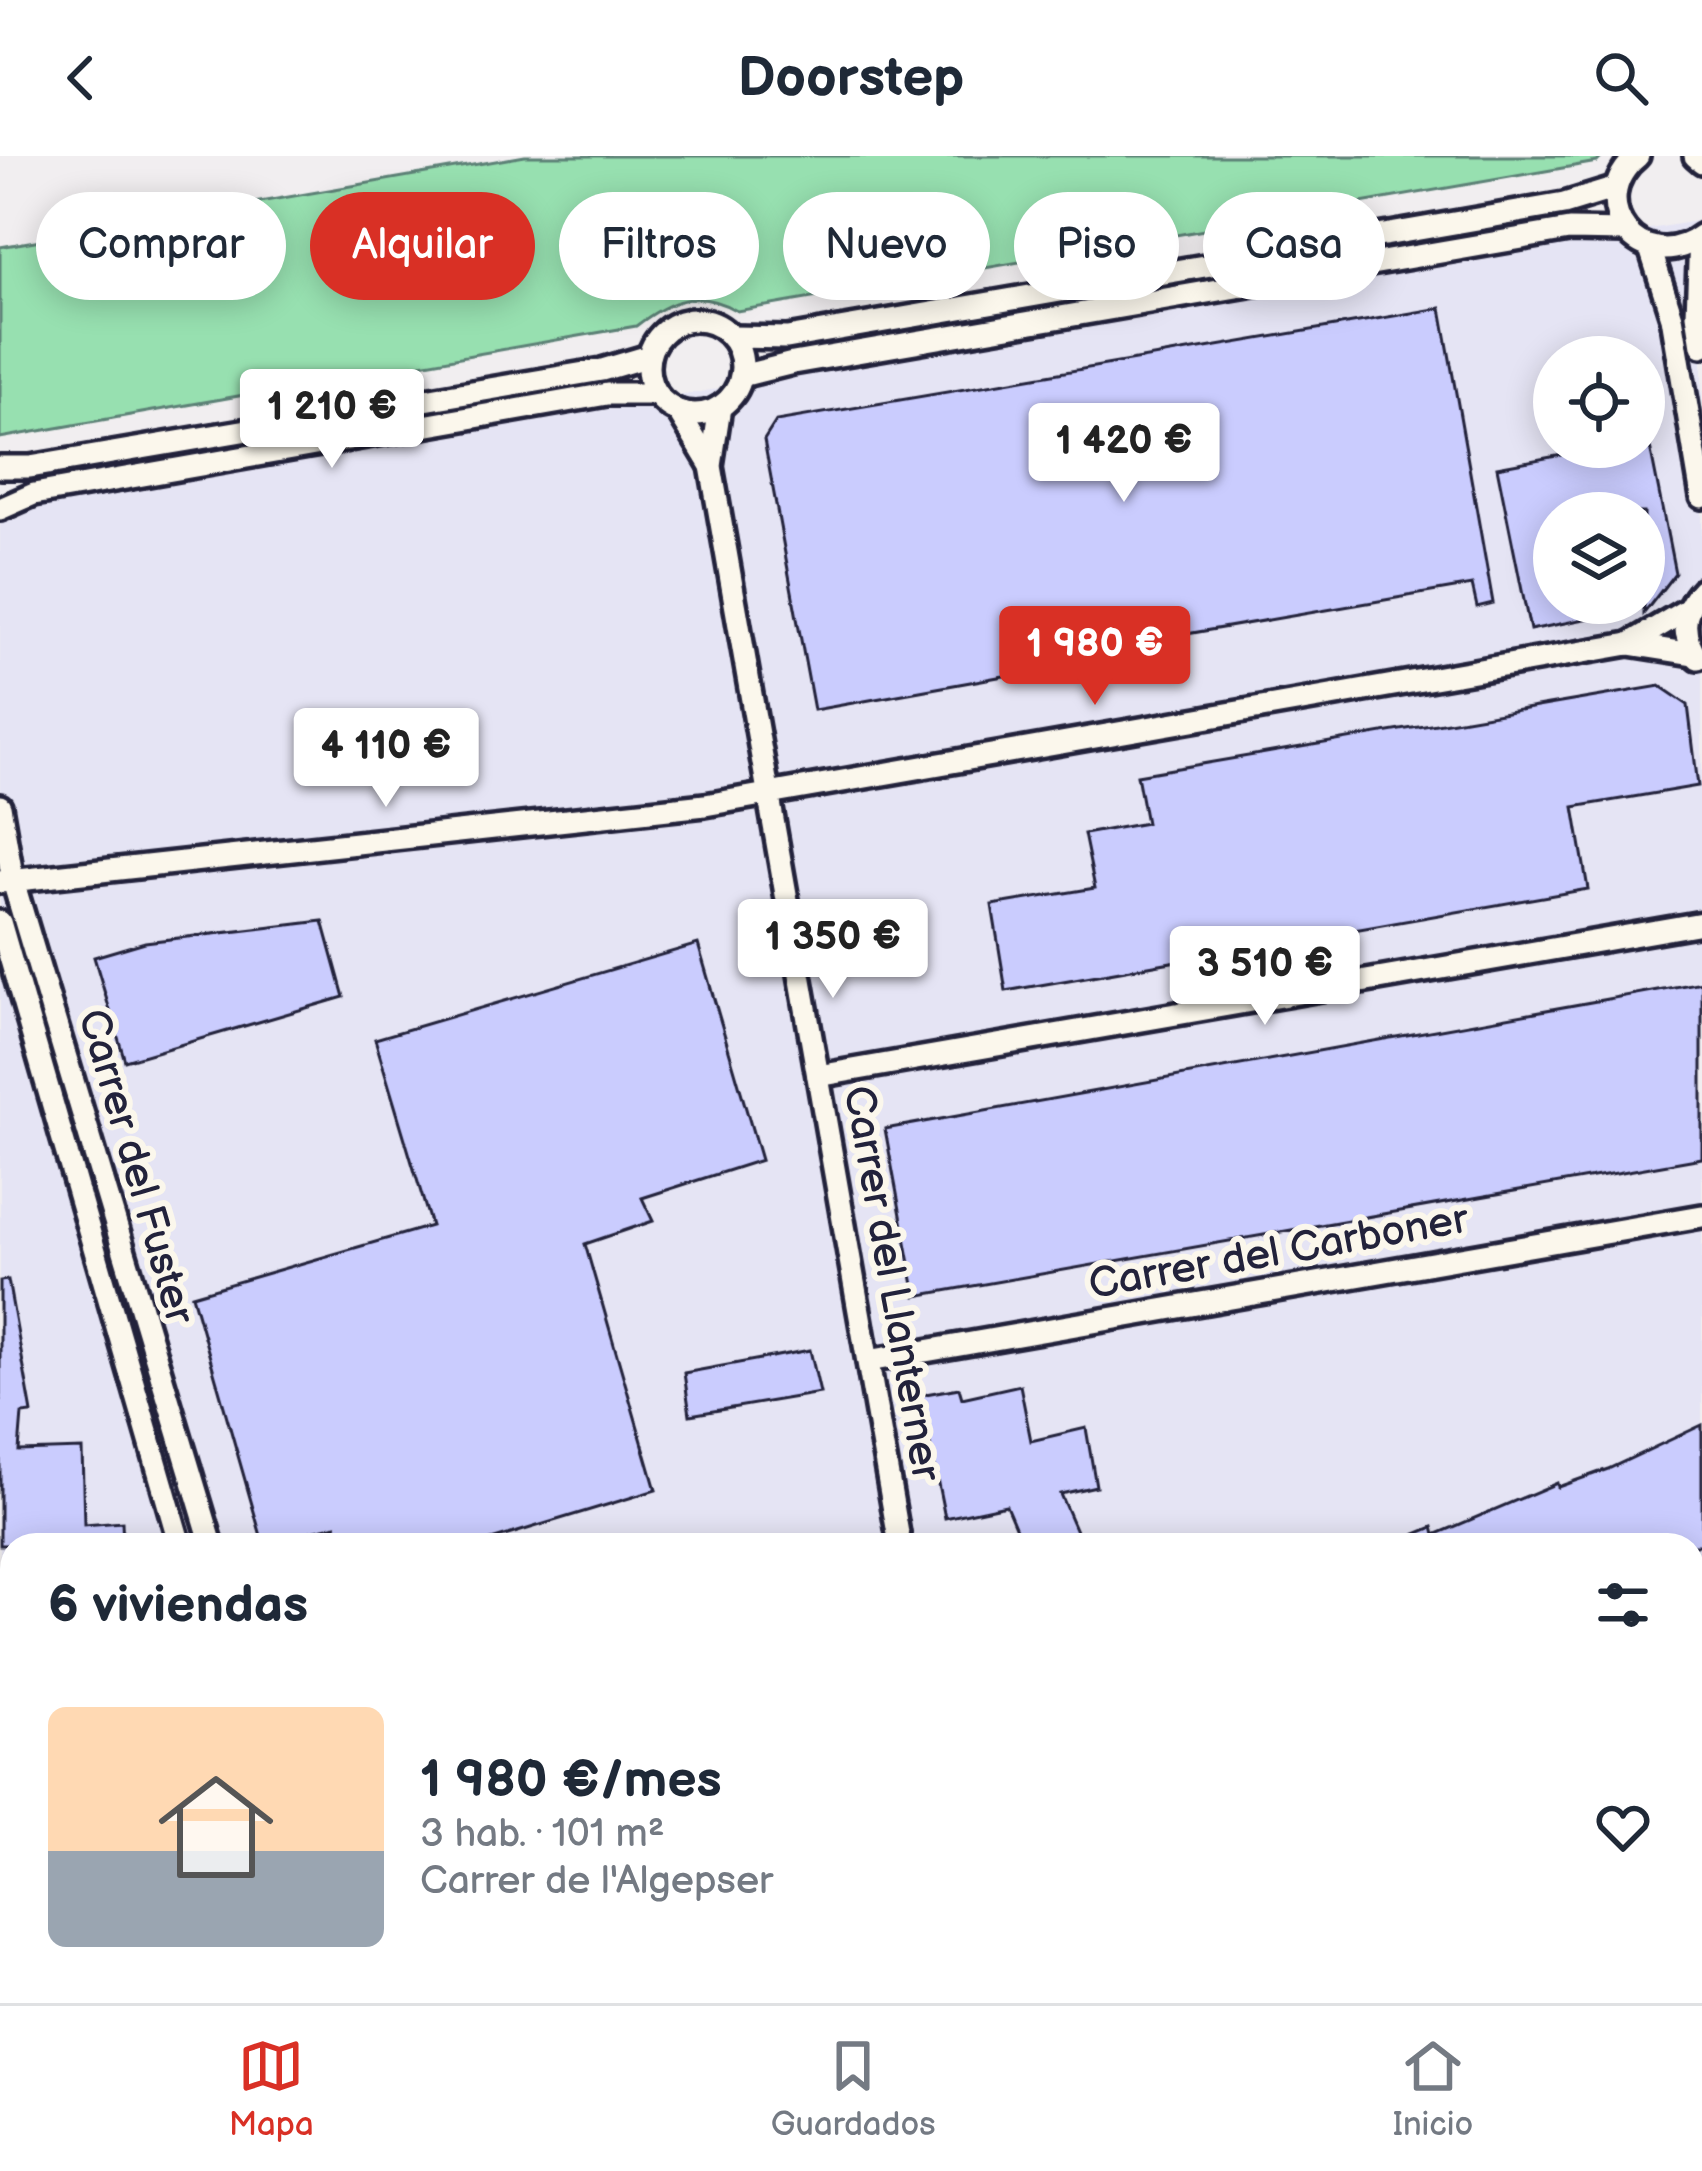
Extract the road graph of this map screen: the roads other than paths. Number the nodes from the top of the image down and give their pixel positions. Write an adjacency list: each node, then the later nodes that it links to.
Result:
1 (1636, 157): 2 (street)
2 (1616, 188): 3 (street); 6 (street)
3 (1625, 231): 5 (street); 9 (street)
4 (1701, 236): 5 (street); 7 (street)
5 (1650, 248): 15 (street)
6 (732, 337): 8 (street); 9 (street)
7 (1702, 346)
8 (649, 356): 10 (street); 14 (street)
9 (741, 376): 11 (street)
10 (656, 394): 12 (street); 16 (street)
11 (720, 406): 12 (street); 13 (street, Carrer del Llanterner)
12 (678, 411): 13 (street, Carrer del Llanterner)
13 (711, 466): 20 (street, Carrer del Llanterner)
14 (0, 467)
15 (1702, 497)
16 (0, 508)
17 (1698, 591): 18 (street); 19 (street)
18 (1630, 644): 19 (street); 20 (street)
19 (1698, 658)
20 (768, 794): 22 (street); 25 (street, Carrer del Llanterner)
21 (0, 806): 22 (street, Carrer del Fuster)
22 (7, 881): 29 (street, Carrer del Fuster)
23 (0, 922): 28 (street, Carrer del Fuster)
24 (1702, 923): 25 (street)
25 (818, 1076): 27 (street, Carrer del Llanterner)
26 (1702, 1216): 27 (street, Carrer del Carboner)
27 (868, 1361): 30 (street, Carrer del Llanterner)
28 (177, 1533)
29 (208, 1533)
30 (898, 1533)

